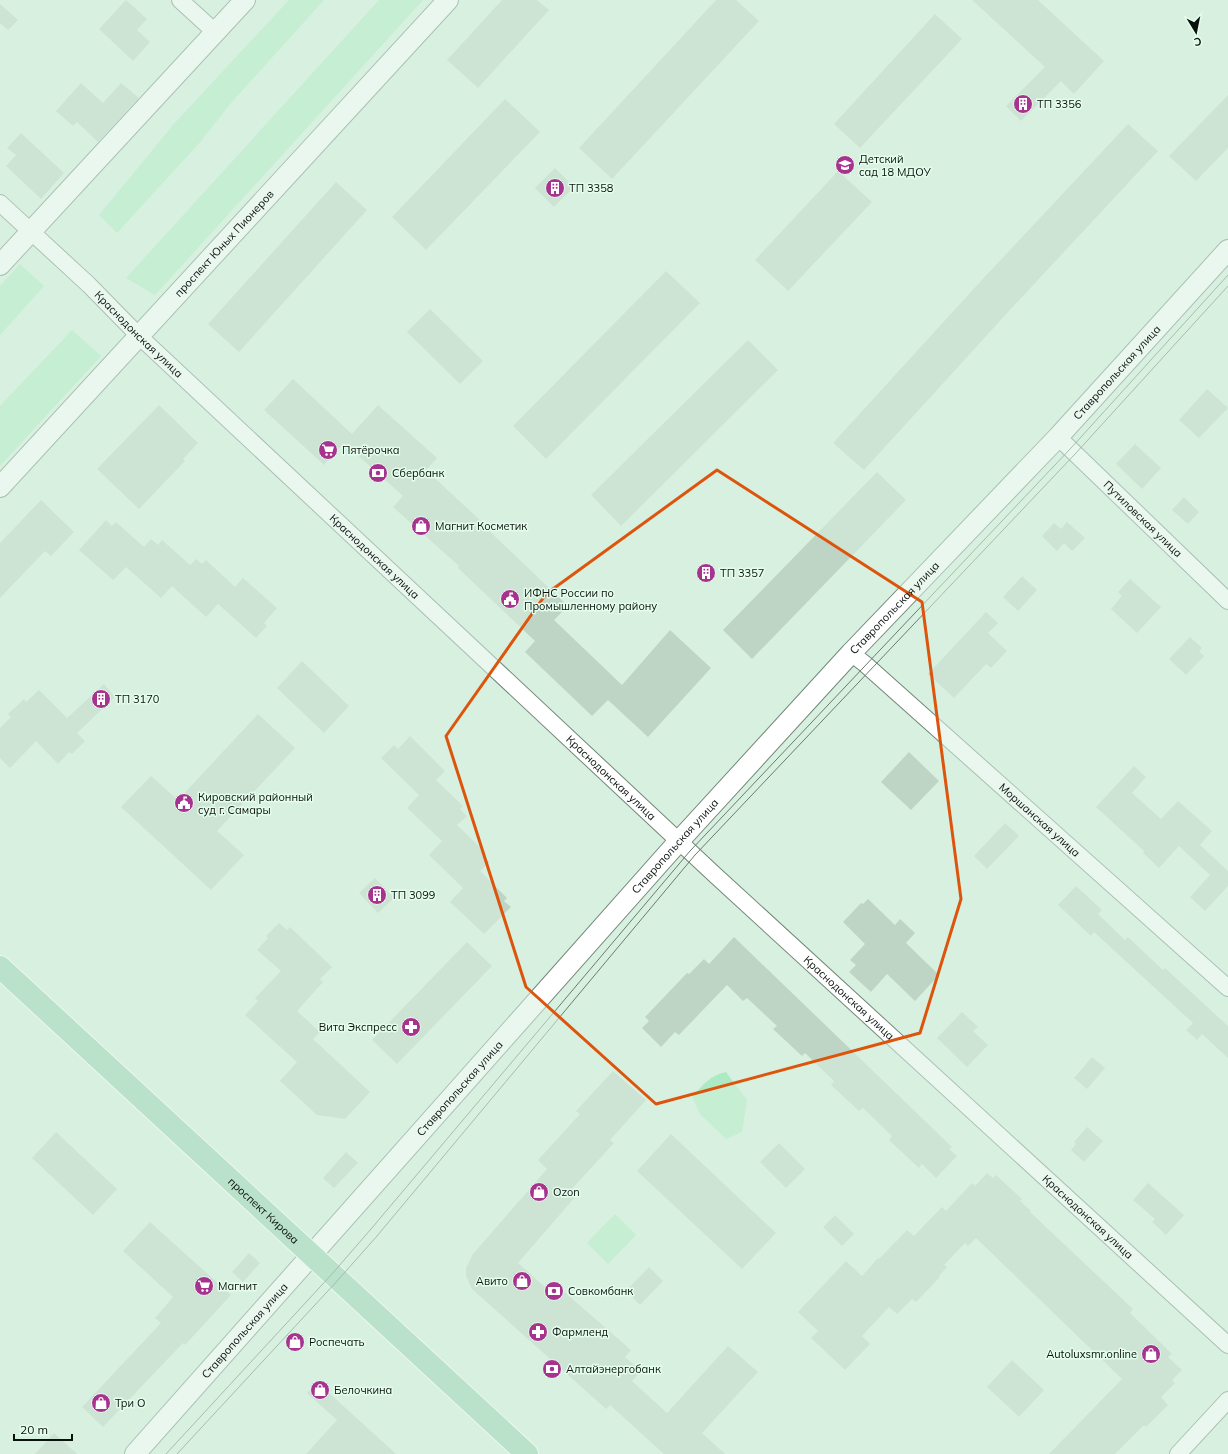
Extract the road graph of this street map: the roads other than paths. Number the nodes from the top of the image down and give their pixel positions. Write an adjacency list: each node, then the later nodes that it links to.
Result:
1 (180, 0): 4 (street)
2 (245, 0): 4 (street)
3 (448, 0): 9 (street, проспект Юных Пионеров)
4 (215, 32): 6 (street)
5 (0, 203): 6 (street, Краснодонская улица)
6 (31, 232): 8 (street); 9 (street, Краснодонская улица)
7 (1228, 250): 10 (street, Ставропольская улица)
8 (0, 265)
9 (139, 336): 11 (street, проспект Юных Пионеров); 14 (street, Краснодонская улица)
10 (1058, 437): 12 (street, Путиловская улица); 13 (street, Ставропольская улица)
11 (0, 487)
12 (1228, 601)
13 (851, 653): 14 (street, Ставропольская улица); 16 (street, Моршанская улица)
14 (679, 841): 17 (street, Ставропольская улица); 18 (street, Краснодонская улица)
15 (0, 967): 17 (main road, проспект Кирова)
16 (1228, 988)
17 (311, 1255): 20 (street, Ставропольская улица); 21 (main road, проспект Кирова)
18 (1228, 1345)
19 (1228, 1400): 22 (street)
20 (135, 1454)
21 (527, 1454)
22 (1178, 1454)

